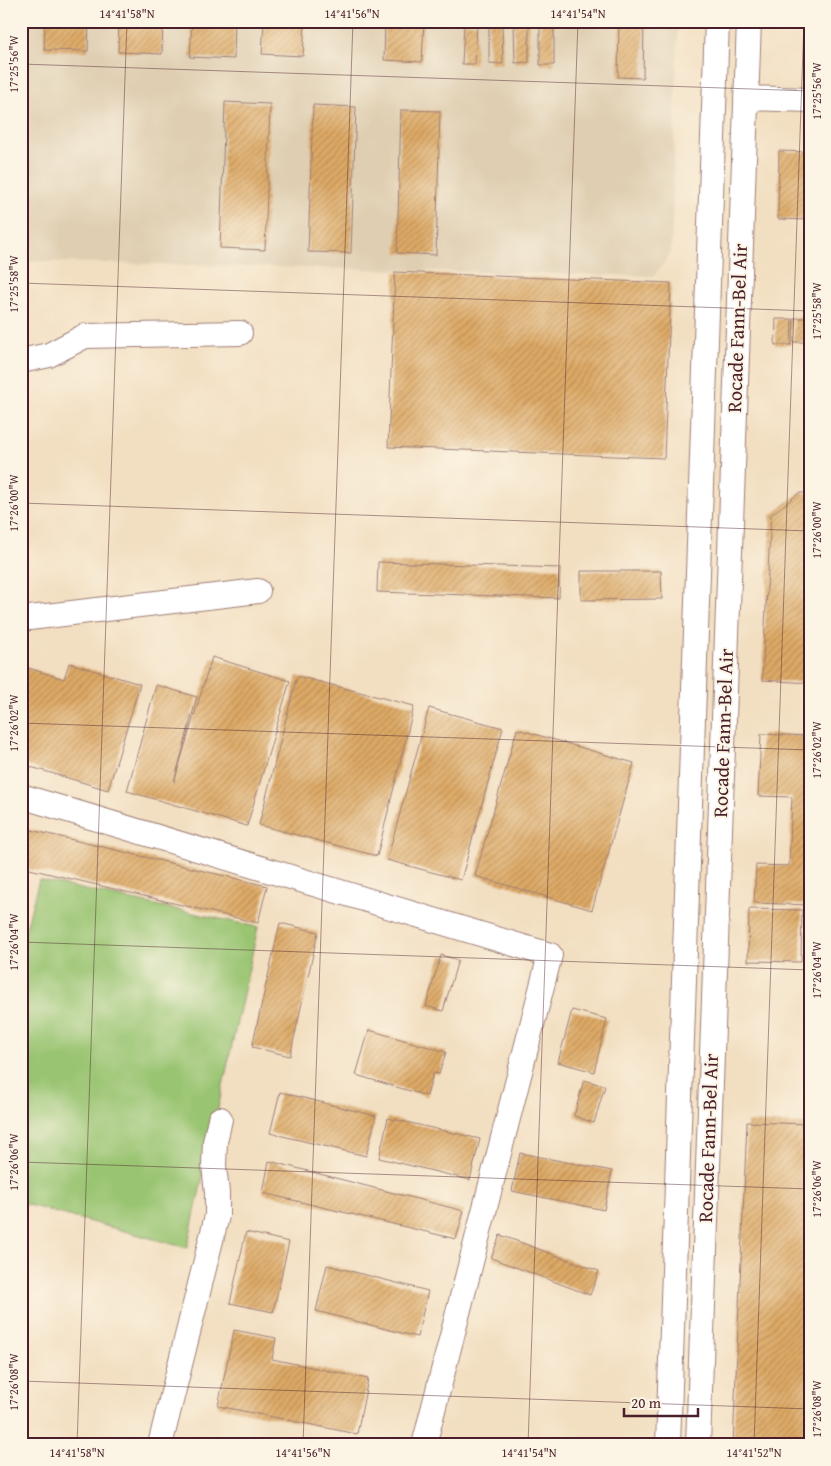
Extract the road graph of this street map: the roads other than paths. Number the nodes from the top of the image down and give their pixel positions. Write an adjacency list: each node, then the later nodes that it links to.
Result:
1 (717, 21): 13 (street, Rocade Fann-Bel Air)
2 (749, 21): 3 (street, Rocade Fann-Bel Air)
3 (746, 98): 4 (street); 14 (street, Rocade Fann-Bel Air)
4 (810, 100)
5 (240, 333): 6 (street)
6 (21, 361)
7 (258, 591): 8 (street)
8 (21, 619)
9 (21, 796): 12 (street)
10 (220, 1118): 11 (street)
11 (160, 1445)
12 (424, 1445)
13 (668, 1445)
14 (698, 1445)

